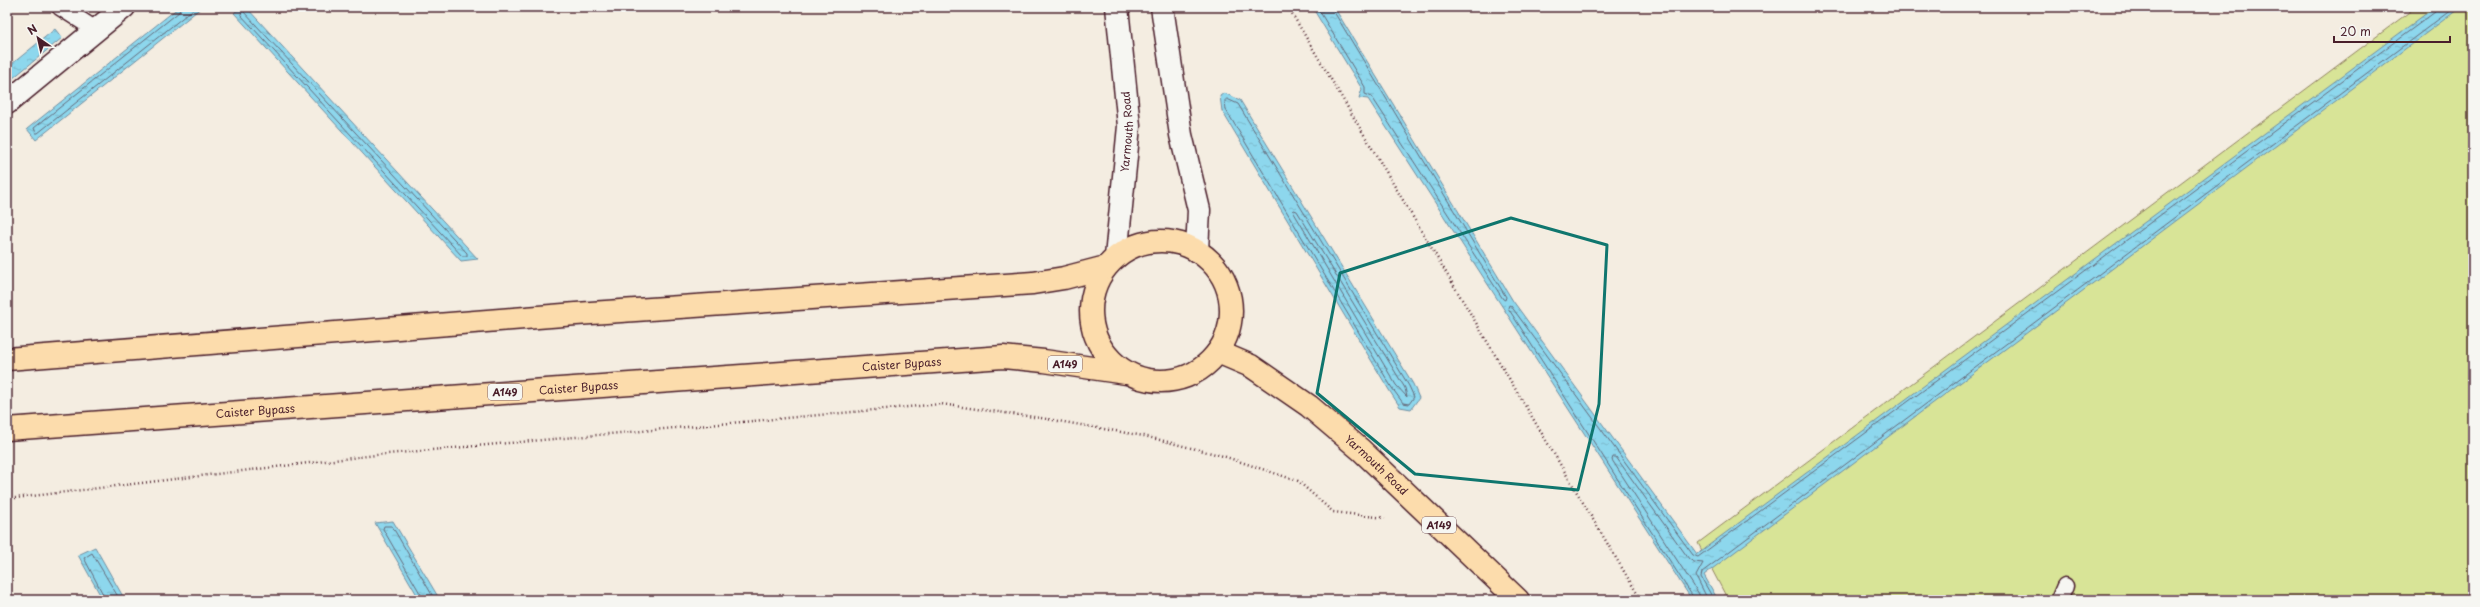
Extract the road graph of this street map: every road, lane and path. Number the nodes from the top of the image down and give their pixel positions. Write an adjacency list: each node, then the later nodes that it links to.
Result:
1 (60, 7): 6 (lane)
2 (124, 7): 6 (street)
3 (1118, 7): 9 (street, Yarmouth Road)
4 (1162, 7): 8 (street)
5 (1288, 7): 19 (path)
6 (96, 30): 7 (street)
7 (7, 102)
8 (1197, 251): 9 (main road); 10 (main road)
9 (1111, 262): 11 (main road); 12 (main road)
10 (1218, 352): 12 (main road); 17 (main road, Yarmouth Road / A149)
11 (7, 359)
12 (1126, 373): 13 (main road, Caister Bypass / A149)
13 (95, 423): 14 (main road, Caister Bypass / A149); 15 (main road)
14 (7, 429)
15 (7, 438)
16 (7, 499): 17 (path)
17 (1437, 524): 18 (main road, Yarmouth Road / A149)
18 (1518, 600)
19 (1641, 600)

